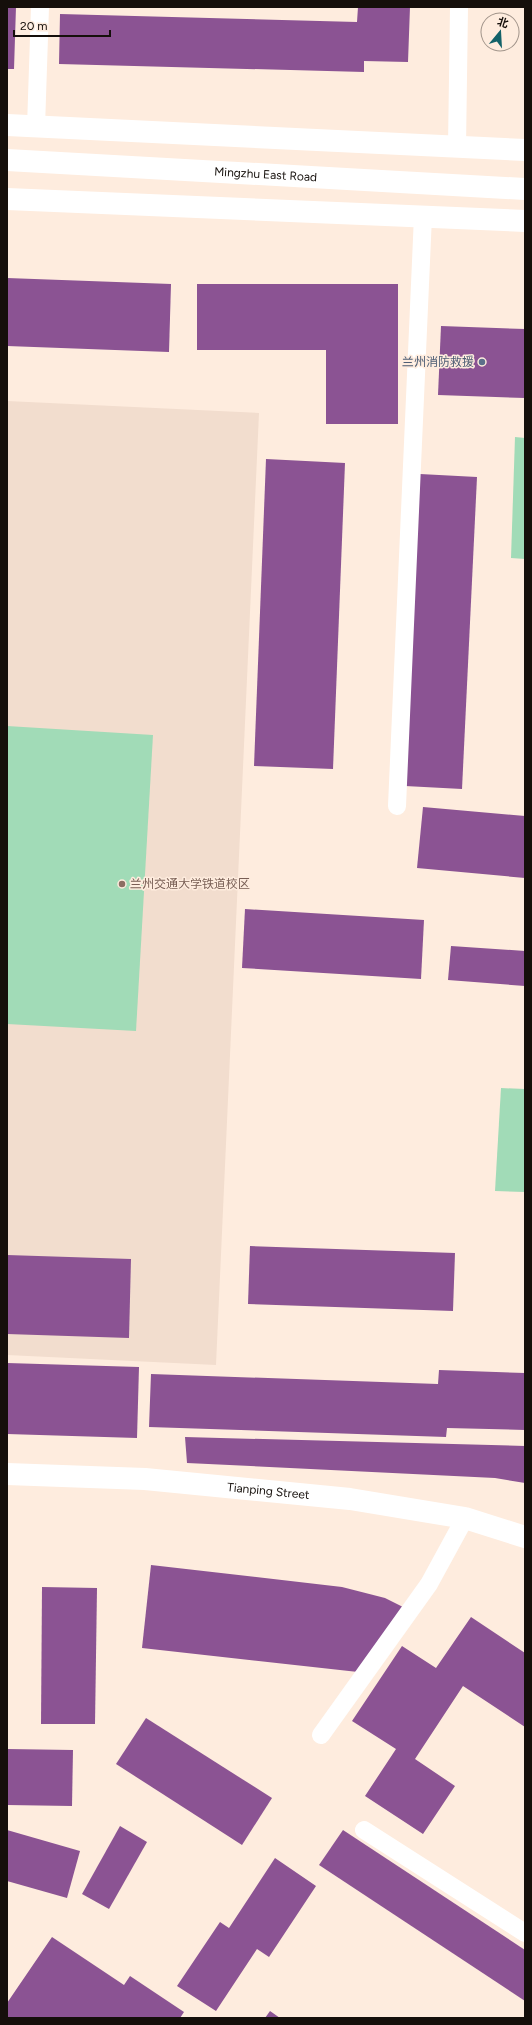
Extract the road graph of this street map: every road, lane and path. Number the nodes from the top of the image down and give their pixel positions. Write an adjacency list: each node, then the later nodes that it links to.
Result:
1 (40, 7): 4 (lane)
2 (459, 7): 5 (lane)
3 (7, 125): 4 (street)
4 (36, 127): 5 (street)
5 (457, 147): 6 (street)
6 (525, 150)
7 (7, 160): 8 (street, Mingzhu East Road)
8 (525, 189)
9 (7, 199): 10 (street)
10 (423, 216): 11 (street); 12 (lane)
11 (525, 221)
12 (397, 806)
13 (7, 1474): 14 (street, Tianping Street)
14 (465, 1518): 15 (street, Tianping Street); 16 (lane)
15 (525, 1537)
16 (321, 1735)
17 (364, 1830): 18 (lane)
18 (525, 1933)

